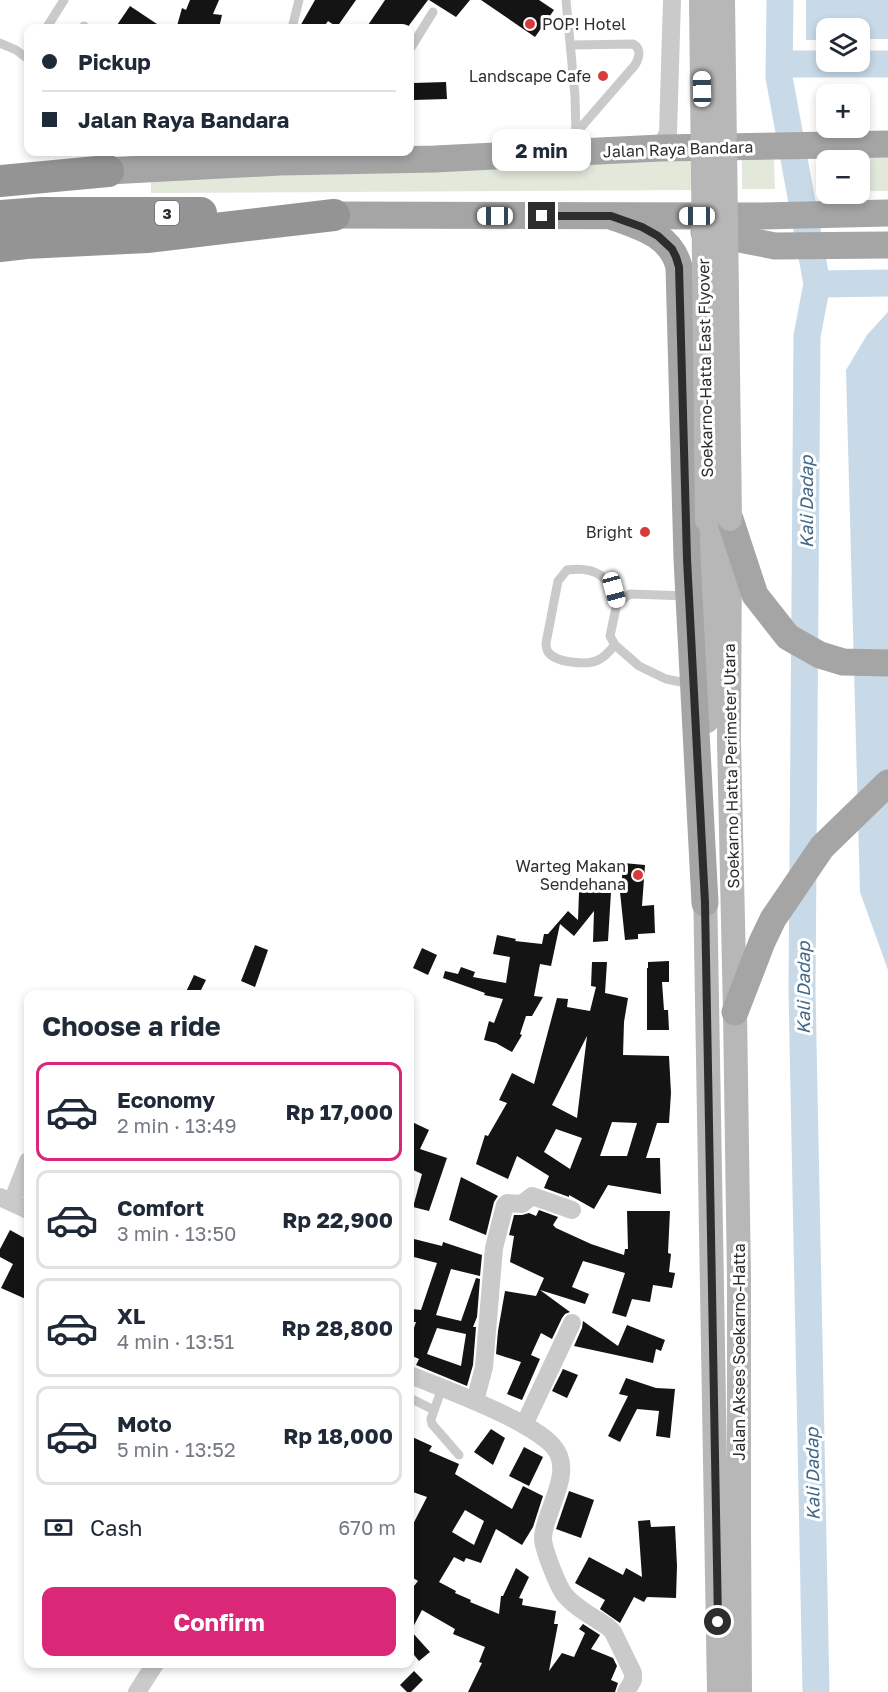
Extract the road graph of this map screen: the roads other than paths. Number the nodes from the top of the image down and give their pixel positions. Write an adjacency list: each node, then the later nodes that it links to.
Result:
1 (64, 0): 8 (lane)
2 (299, 0): 9 (lane)
3 (566, 0): 12 (lane)
4 (672, 0): 18 (street)
5 (701, 0): 32 (main road, Soekarno-Hatta East Flyover, bridge)
6 (723, 0): 32 (main road, Soekarno-Hatta East Flyover, bridge)
7 (433, 12): 10 (lane)
8 (49, 24)
9 (293, 24)
10 (414, 43)
11 (0, 44): 13 (lane)
12 (572, 45): 15 (lane); 15 (lane)
13 (24, 56)
14 (888, 136): 17 (main road)
15 (577, 143): 18 (main road, Jalan Raya Bandara); 19 (main road, Jalan Raya Bandara)
16 (888, 144): 17 (main road, Jalan Raya Bandara)
17 (839, 145): 18 (main road, Jalan Raya Bandara)
18 (660, 148)
19 (414, 151)
20 (301, 156): 21 (main road, Jalan Raya Bandara)
21 (280, 157): 22 (main road, Jalan Raya Bandara)
22 (124, 164): 23 (main road); 24 (highway)
23 (0, 168)
24 (0, 181)
25 (888, 213): 29 (main road)
26 (334, 215): 27 (highway, 3); 28 (main road); 31 (highway)
27 (0, 216)
28 (611, 216): 29 (main road); 33 (main road)
29 (655, 216): 30 (main road)
30 (888, 245)
31 (0, 246)
32 (718, 520): 36 (main road); 39 (main road, Jalan Akses Soekarno-Hatta); 40 (main road, Soekarno Hatta Perimeter Utara)
33 (689, 596): 34 (lane); 37 (main road)
34 (617, 603): 35 (lane); 35 (lane)
35 (615, 645): 37 (lane)
36 (888, 663)
37 (694, 684): 39 (main road)
38 (888, 783): 40 (main road)
39 (705, 903): 55 (main road, Jalan Akses Soekarno-Hatta)
40 (735, 1012): 56 (main road, Jalan Akses Soekarno-Hatta)
41 (24, 1173): 42 (street)
42 (14, 1203)
43 (572, 1210): 48 (street)
44 (572, 1323): 50 (street)
45 (414, 1377): 46 (street)
46 (442, 1388): 48 (street); 49 (lane)
47 (414, 1400): 49 (lane)
48 (475, 1401): 50 (street)
49 (434, 1410): 51 (lane)
50 (524, 1425): 54 (street)
51 (459, 1455)
52 (152, 1668): 53 (street)
53 (137, 1692)
54 (626, 1692)
55 (719, 1692)
56 (740, 1692)

